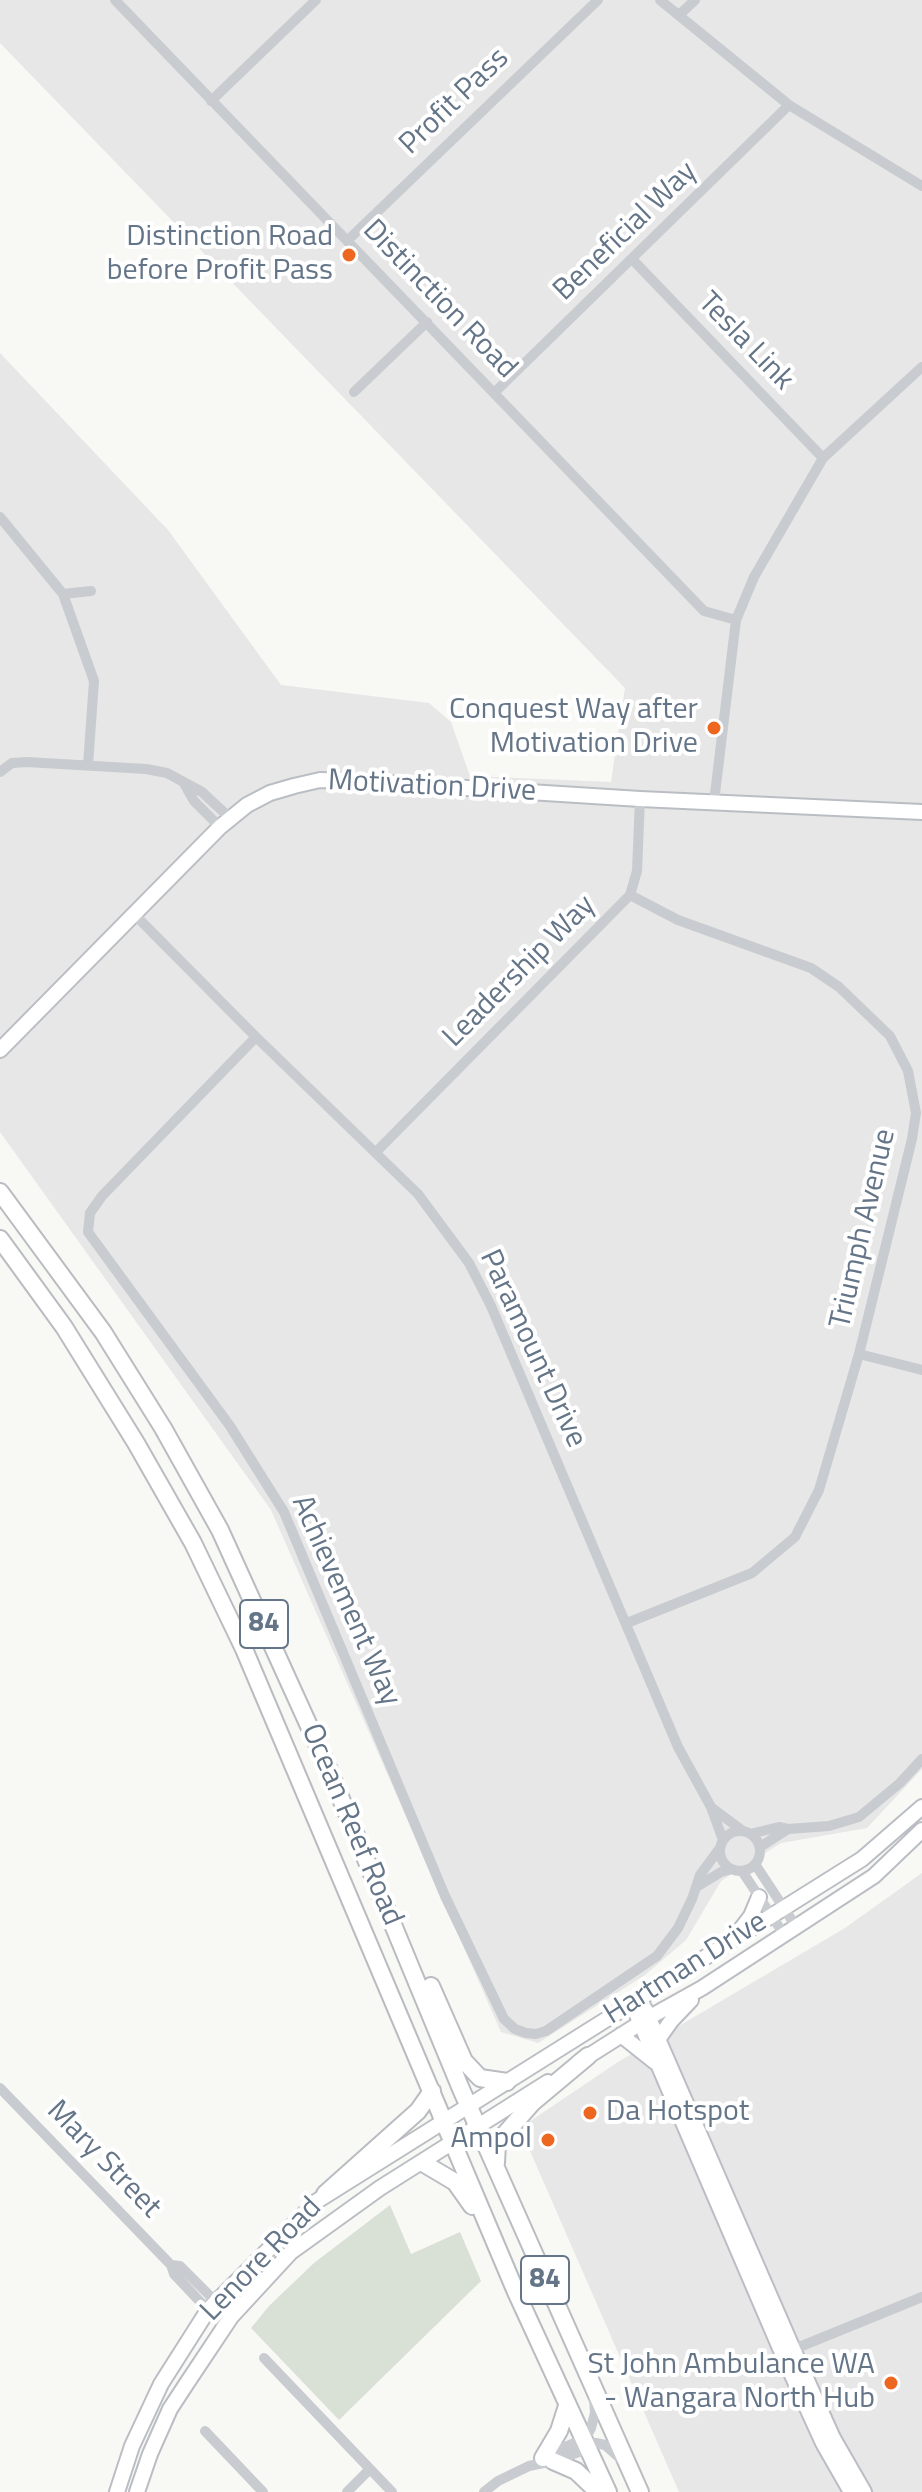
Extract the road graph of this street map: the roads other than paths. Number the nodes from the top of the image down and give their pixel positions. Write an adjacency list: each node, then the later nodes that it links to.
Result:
1 (115, 0): 7 (street, Distinction Road)
2 (316, 0): 7 (street)
3 (598, 0): 10 (street, Profit Pass)
4 (660, 0): 6 (street)
5 (695, 0): 6 (street)
6 (679, 15): 8 (street)
7 (211, 101): 10 (street, Distinction Road)
8 (789, 105): 9 (street); 11 (street, Beneficial Way)
9 (922, 186)
10 (348, 240): 12 (street, Distinction Road)
11 (632, 259): 15 (street, Beneficial Way); 16 (street, Tesla Link)
12 (427, 322): 14 (street); 15 (street, Distinction Road)
13 (922, 367): 16 (street)
14 (354, 392)
15 (495, 392): 20 (street, Distinction Road)
16 (823, 458): 20 (street)
17 (0, 517): 19 (street)
18 (91, 591): 19 (street)
19 (63, 594): 21 (street)
20 (736, 620): 24 (street)
21 (88, 765): 22 (street); 26 (street)
22 (0, 772)
23 (640, 799): 24 (street, Motivation Drive); 26 (street, Motivation Drive); 27 (street, Leadership Way)
24 (714, 802): 25 (street, Motivation Drive)
25 (922, 812)
26 (225, 823): 28 (street, Motivation Drive)
27 (630, 895): 31 (street, Leadership Way); 34 (street, Triumph Avenue)
28 (135, 915): 29 (street, Paramount Drive); 30 (street, Motivation Drive)
29 (256, 1037): 31 (street, Paramount Drive); 47 (street, Achievement Way)
30 (0, 1050)
31 (376, 1152): 36 (street, Paramount Drive)
32 (0, 1192): 49 (main road, Ocean Reef Road / 84)
33 (0, 1239): 62 (main road, Ocean Reef Road / 84)
34 (859, 1354): 35 (street); 36 (street, Triumph Avenue)
35 (922, 1370)
36 (627, 1623): 38 (street, Paramount Drive)
37 (922, 1759): 40 (street)
38 (711, 1807): 42 (street, Paramount Drive); 43 (street, Paramount Drive)
39 (922, 1807): 50 (street, Hartman Drive)
40 (788, 1829): 42 (street); 44 (street)
41 (922, 1830): 51 (street, Hartman Drive)
42 (747, 1832): 43 (street); 44 (street)
43 (722, 1844): 46 (street); 47 (street, Achievement Way)
44 (760, 1847): 45 (street)
45 (755, 1864): 46 (street); 50 (street)
46 (737, 1870): 47 (street); 48 (street)
47 (698, 1886)
48 (759, 1897): 50 (street); 52 (street)
49 (386, 1905): 60 (main road); 63 (main road, Ocean Reef Road / 84)
50 (778, 1911): 51 (street); 52 (street, Hartman Drive)
51 (791, 1932): 53 (street, Hartman Drive)
52 (733, 1939): 54 (street, Hartman Drive)
53 (702, 1988): 55 (street, Hartman Drive); 57 (street)
54 (635, 2001): 55 (street); 60 (street, Hartman Drive)
55 (645, 2020): 56 (street, Hartman Drive); 57 (street); 59 (street)
56 (621, 2035): 58 (street, Hartman Drive); 59 (street)
57 (659, 2038): 74 (street)
58 (588, 2056): 65 (street, Hartman Drive); 68 (main road)
59 (659, 2065): 74 (street)
60 (507, 2082): 63 (street, Hartman Drive)
61 (0, 2088): 72 (street, Mary Street)
62 (432, 2091): 64 (main road, Ocean Reef Road / 84); 69 (main road)
63 (468, 2105): 64 (street, Hartman Drive); 65 (main road, Ocean Reef Road / 84)
64 (444, 2121): 66 (main road, Ocean Reef Road / 84); 69 (street, Lenore Road)
65 (478, 2126): 66 (street, Hartman Drive); 68 (main road, Ocean Reef Road / 84)
66 (453, 2143): 67 (street, Lenore Road); 70 (main road, Ocean Reef Road / 84)
67 (423, 2163): 70 (main road); 73 (street, Lenore Road)
68 (496, 2165): 76 (main road, Ocean Reef Road / 84)
69 (325, 2194): 72 (street, Lenore Road)
70 (516, 2292): 77 (main road, Ocean Reef Road / 84)
71 (922, 2297): 74 (street)
72 (212, 2306): 73 (street, Mary Street); 83 (street, Lenore Road)
73 (228, 2322): 84 (street, Lenore Road)
74 (788, 2351): 92 (street); 93 (street)
75 (264, 2358): 82 (street)
76 (594, 2393): 79 (street); 81 (main road, Ocean Reef Road / 84)
77 (567, 2406): 79 (main road, Ocean Reef Road / 84); 80 (main road)
78 (205, 2431): 85 (street)
79 (584, 2443): 80 (street); 81 (street); 90 (main road, Ocean Reef Road / 84)
80 (544, 2461): 88 (street); 89 (main road)
81 (627, 2464): 91 (main road, Ocean Reef Road / 84)
82 (370, 2469): 86 (street); 87 (street)
83 (117, 2492)
84 (137, 2492)
85 (263, 2492)
86 (347, 2492)
87 (392, 2492)
88 (484, 2492)
89 (598, 2492)
90 (608, 2492)
91 (640, 2492)
92 (851, 2492)
93 (864, 2492)

